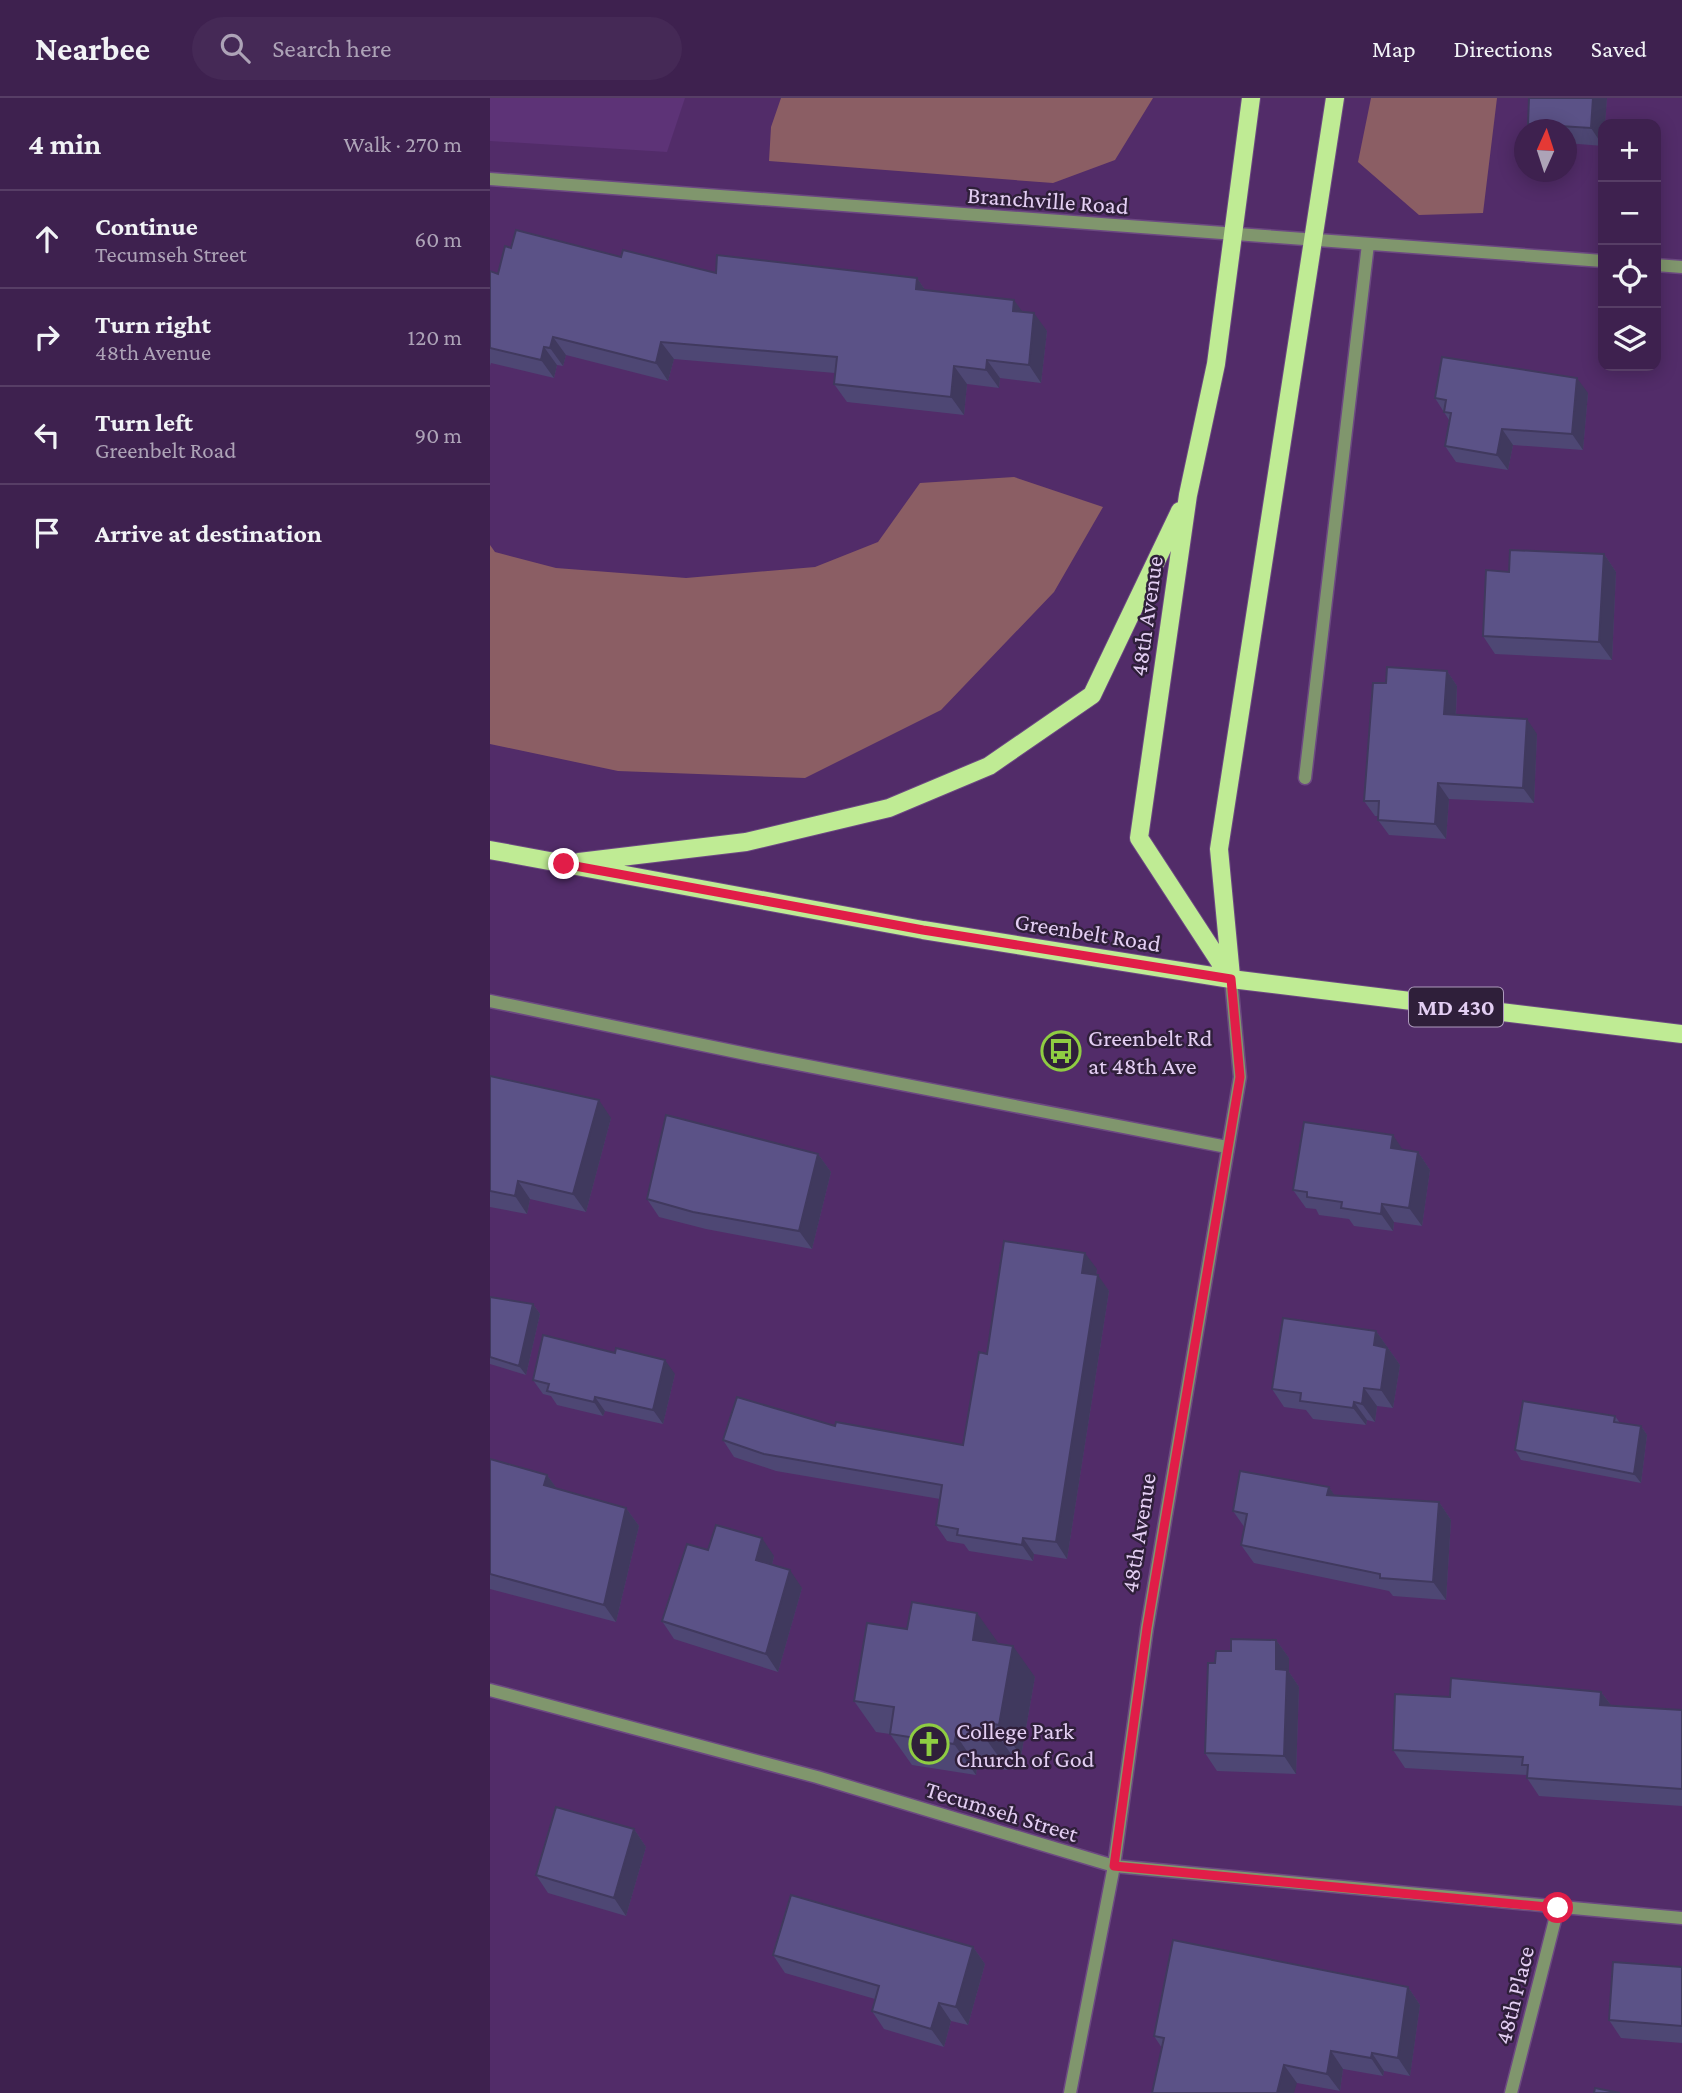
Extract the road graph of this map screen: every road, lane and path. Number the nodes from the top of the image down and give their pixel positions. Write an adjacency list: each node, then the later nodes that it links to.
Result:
1 (1251, 98): 4 (main road, 48th Avenue)
2 (1335, 98): 5 (main road, 48th Avenue)
3 (490, 179): 4 (street, Branchville Road)
4 (1233, 234): 5 (street, Branchville Road); 10 (main road, 48th Avenue)
5 (1312, 240): 6 (street, Branchville Road); 14 (main road, 48th Avenue)
6 (1368, 244): 7 (street, Branchville Road); 11 (street)
7 (1598, 261)
8 (1661, 265): 9 (street)
9 (1682, 267)
10 (1188, 495): 13 (main road); 14 (main road, 48th Avenue)
11 (1305, 778)
12 (490, 850): 13 (main road, Greenbelt Road / MD 430)
13 (564, 864): 14 (main road, Greenbelt Road / MD 430)
14 (1231, 979): 16 (main road, Greenbelt Road / MD 430); 17 (street, 48th Avenue)
15 (490, 1000): 17 (street)
16 (1682, 1034)
17 (1227, 1147): 19 (street, 48th Avenue)
18 (490, 1689): 19 (street, Tecumseh Street)
19 (1114, 1866): 20 (street, Tecumseh Street); 22 (street, 48th Avenue)
20 (1558, 1908): 21 (street, Tecumseh Street); 23 (street, 48th Place)
21 (1682, 1918)
22 (1070, 2093)
23 (1511, 2093)

